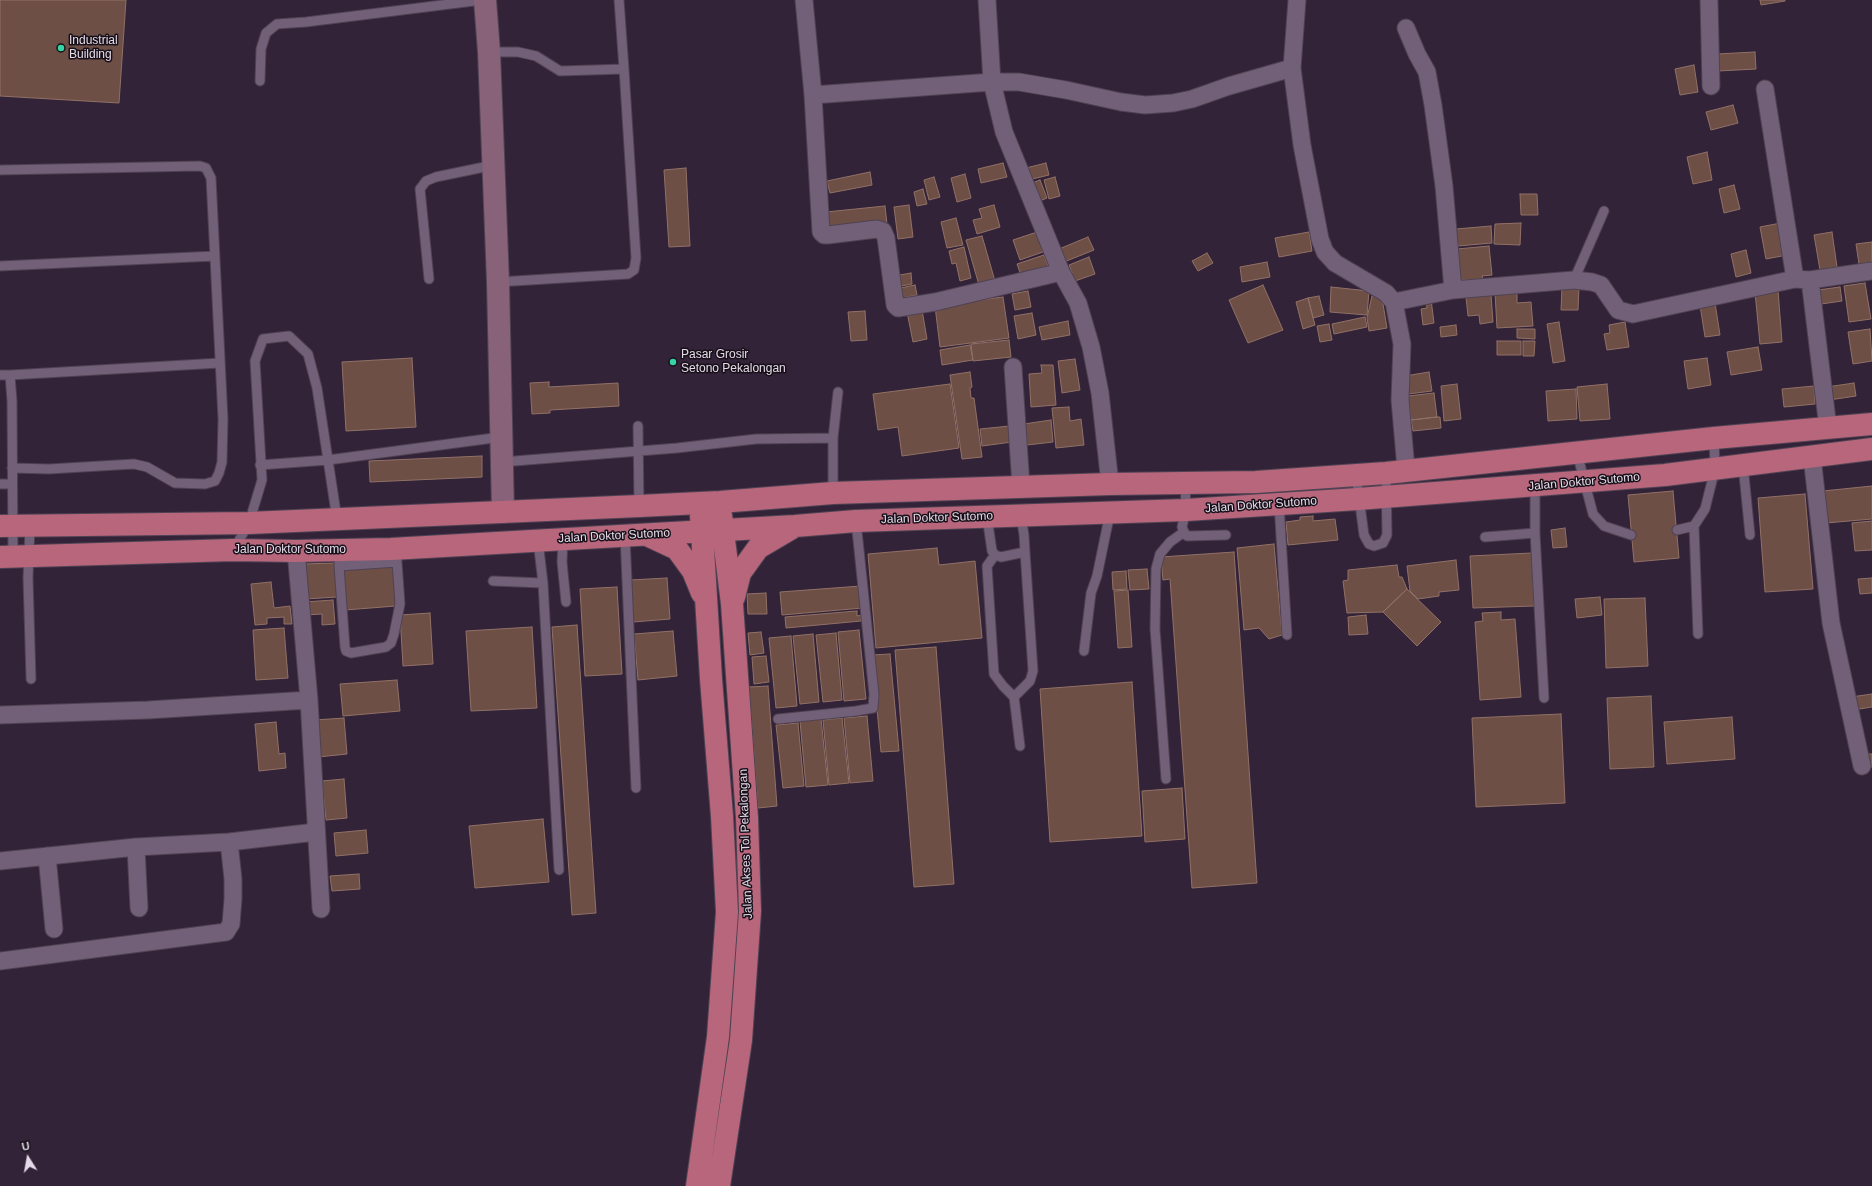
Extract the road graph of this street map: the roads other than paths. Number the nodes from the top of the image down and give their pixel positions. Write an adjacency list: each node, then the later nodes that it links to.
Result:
1 (484, 0): 8 (street); 11 (lane)
2 (619, 0): 10 (lane)
3 (804, 0): 15 (street)
4 (988, 0): 12 (street)
5 (1297, 0): 9 (street)
6 (1709, 0): 13 (street)
7 (1406, 28): 27 (street)
8 (489, 52): 10 (lane); 16 (street)
9 (1292, 68): 12 (street); 28 (street)
10 (624, 69): 26 (lane)
11 (260, 81)
12 (992, 82): 15 (street); 22 (street)
13 (1711, 86)
14 (1765, 89): 25 (street)
15 (813, 95): 22 (street)
16 (494, 164): 23 (lane); 26 (street)
17 (0, 170): 19 (lane)
18 (1604, 211): 24 (lane)
19 (215, 256): 20 (lane); 29 (lane)
20 (0, 266)
21 (1872, 271): 25 (street)
22 (1060, 272): 56 (street)
23 (429, 279)
24 (1574, 280): 25 (street); 27 (street)
25 (1803, 280): 36 (street)
26 (498, 282): 37 (street)
27 (1453, 290): 28 (street)
28 (1394, 302): 50 (street)
29 (220, 363): 32 (lane); 48 (lane)
30 (1013, 367): 57 (street)
31 (0, 375): 32 (lane)
32 (10, 376): 48 (lane)
33 (838, 392): 38 (lane)
34 (1872, 424): 36 (highway, Jalan Doktor Sutomo)
35 (638, 426): 41 (lane)
36 (1828, 428): 39 (highway, Jalan Doktor Sutomo)
37 (501, 437): 44 (lane); 45 (street)
38 (834, 438): 41 (lane); 59 (lane)
39 (1714, 438): 42 (highway, Jalan Doktor Sutomo); 49 (lane)
40 (1872, 449): 43 (highway, Jalan Doktor Sutomo)
41 (638, 451): 45 (lane); 64 (lane)
42 (1577, 452): 50 (highway, Jalan Doktor Sutomo); 53 (lane)
43 (1812, 457): 46 (highway, Jalan Doktor Sutomo); 109 (street)
44 (328, 460): 47 (lane); 47 (lane); 70 (lane)
45 (502, 462): 66 (street)
46 (1743, 465): 49 (highway, Jalan Doktor Sutomo); 83 (lane)
47 (260, 466): 72 (lane)
48 (12, 468): 55 (lane)
49 (1715, 469): 53 (highway, Jalan Doktor Sutomo); 75 (lane)
50 (1396, 471): 51 (highway, Jalan Doktor Sutomo); 60 (lane)
51 (1356, 475): 52 (highway, Jalan Doktor Sutomo); 61 (lane)
52 (1185, 482): 56 (highway, Jalan Doktor Sutomo); 65 (lane)
53 (1584, 482): 58 (highway, Jalan Doktor Sutomo); 82 (lane)
54 (0, 484): 55 (lane)
55 (12, 484): 73 (lane)
56 (1110, 484): 57 (highway, Jalan Doktor Sutomo)
57 (1021, 486): 59 (highway, Jalan Doktor Sutomo)
58 (1535, 486): 60 (highway, Jalan Doktor Sutomo); 79 (lane)
59 (833, 493): 62 (highway, Jalan Doktor Sutomo)
60 (1386, 496): 61 (highway, Jalan Doktor Sutomo); 61 (lane)
61 (1358, 499): 63 (highway, Jalan Doktor Sutomo)
62 (710, 503): 64 (highway, Jalan Doktor Sutomo); 77 (highway, Jalan Akses Tol Pekalongan)
63 (1279, 504): 65 (highway, Jalan Doktor Sutomo); 100 (lane)
64 (639, 506): 66 (highway, Jalan Doktor Sutomo)
65 (1186, 510): 67 (highway, Jalan Doktor Sutomo); 78 (lane)
66 (503, 512): 70 (highway, Jalan Doktor Sutomo)
67 (1110, 512): 68 (highway, Jalan Doktor Sutomo); 101 (lane)
68 (1021, 516): 69 (highway, Jalan Doktor Sutomo); 89 (lane)
69 (987, 517): 71 (highway, Jalan Doktor Sutomo); 91 (lane)
70 (337, 519): 72 (highway, Jalan Doktor Sutomo)
71 (856, 521): 74 (highway, Jalan Doktor Sutomo); 107 (lane)
72 (249, 522): 73 (highway, Jalan Doktor Sutomo); 87 (lane)
73 (14, 526): 92 (lane); 92 (lane)
74 (795, 526): 77 (highway, Jalan Doktor Sutomo); 97 (highway)
75 (1694, 526): 76 (lane); 99 (lane)
76 (1677, 530)
77 (713, 531): 80 (highway, Jalan Doktor Sutomo); 97 (highway, Jalan Akses Tol Pekalongan); 98 (highway, Jalan Akses Tol Pekalongan)
78 (1184, 532): 81 (lane); 110 (lane)
79 (1535, 533): 84 (lane); 104 (lane)
80 (634, 535): 85 (highway, Jalan Doktor Sutomo); 98 (highway); 111 (lane)
81 (1226, 535)
82 (1631, 535)
83 (1750, 535)
84 (1485, 537)
85 (563, 538): 86 (highway, Jalan Doktor Sutomo); 96 (lane)
86 (538, 541): 90 (highway, Jalan Doktor Sutomo); 95 (lane)
87 (233, 550): 88 (highway, Jalan Doktor Sutomo); 92 (highway, Jalan Doktor Sutomo)
88 (296, 551): 93 (highway, Jalan Doktor Sutomo); 105 (street)
89 (1025, 552): 91 (lane); 103 (lane)
90 (397, 555): 93 (highway, Jalan Doktor Sutomo); 93 (lane)
91 (995, 555): 103 (lane)
92 (14, 557): 102 (lane)
93 (340, 558)
94 (493, 580): 95 (lane)
95 (543, 583): 117 (lane)
96 (566, 602)
97 (732, 604): 123 (highway, Jalan Akses Tol Pekalongan)
98 (707, 605): 122 (highway, Jalan Akses Tol Pekalongan)
99 (1698, 634)
100 (1287, 635)
101 (1084, 651)
102 (31, 679)
103 (1014, 697): 108 (lane)
104 (1544, 698)
105 (309, 700): 106 (street); 112 (street)
106 (0, 715)
107 (778, 718)
108 (1020, 746)
109 (1862, 766)
110 (1166, 779)
111 (636, 788)
112 (316, 832): 113 (street); 119 (street)
113 (228, 842): 114 (street); 121 (street)
114 (136, 847): 115 (street); 118 (street)
115 (47, 856): 116 (street); 120 (street)
116 (0, 860)
117 (559, 870)
118 (139, 908)
119 (321, 909)
120 (54, 929)
121 (0, 962)
122 (697, 1186)
123 (719, 1186)

